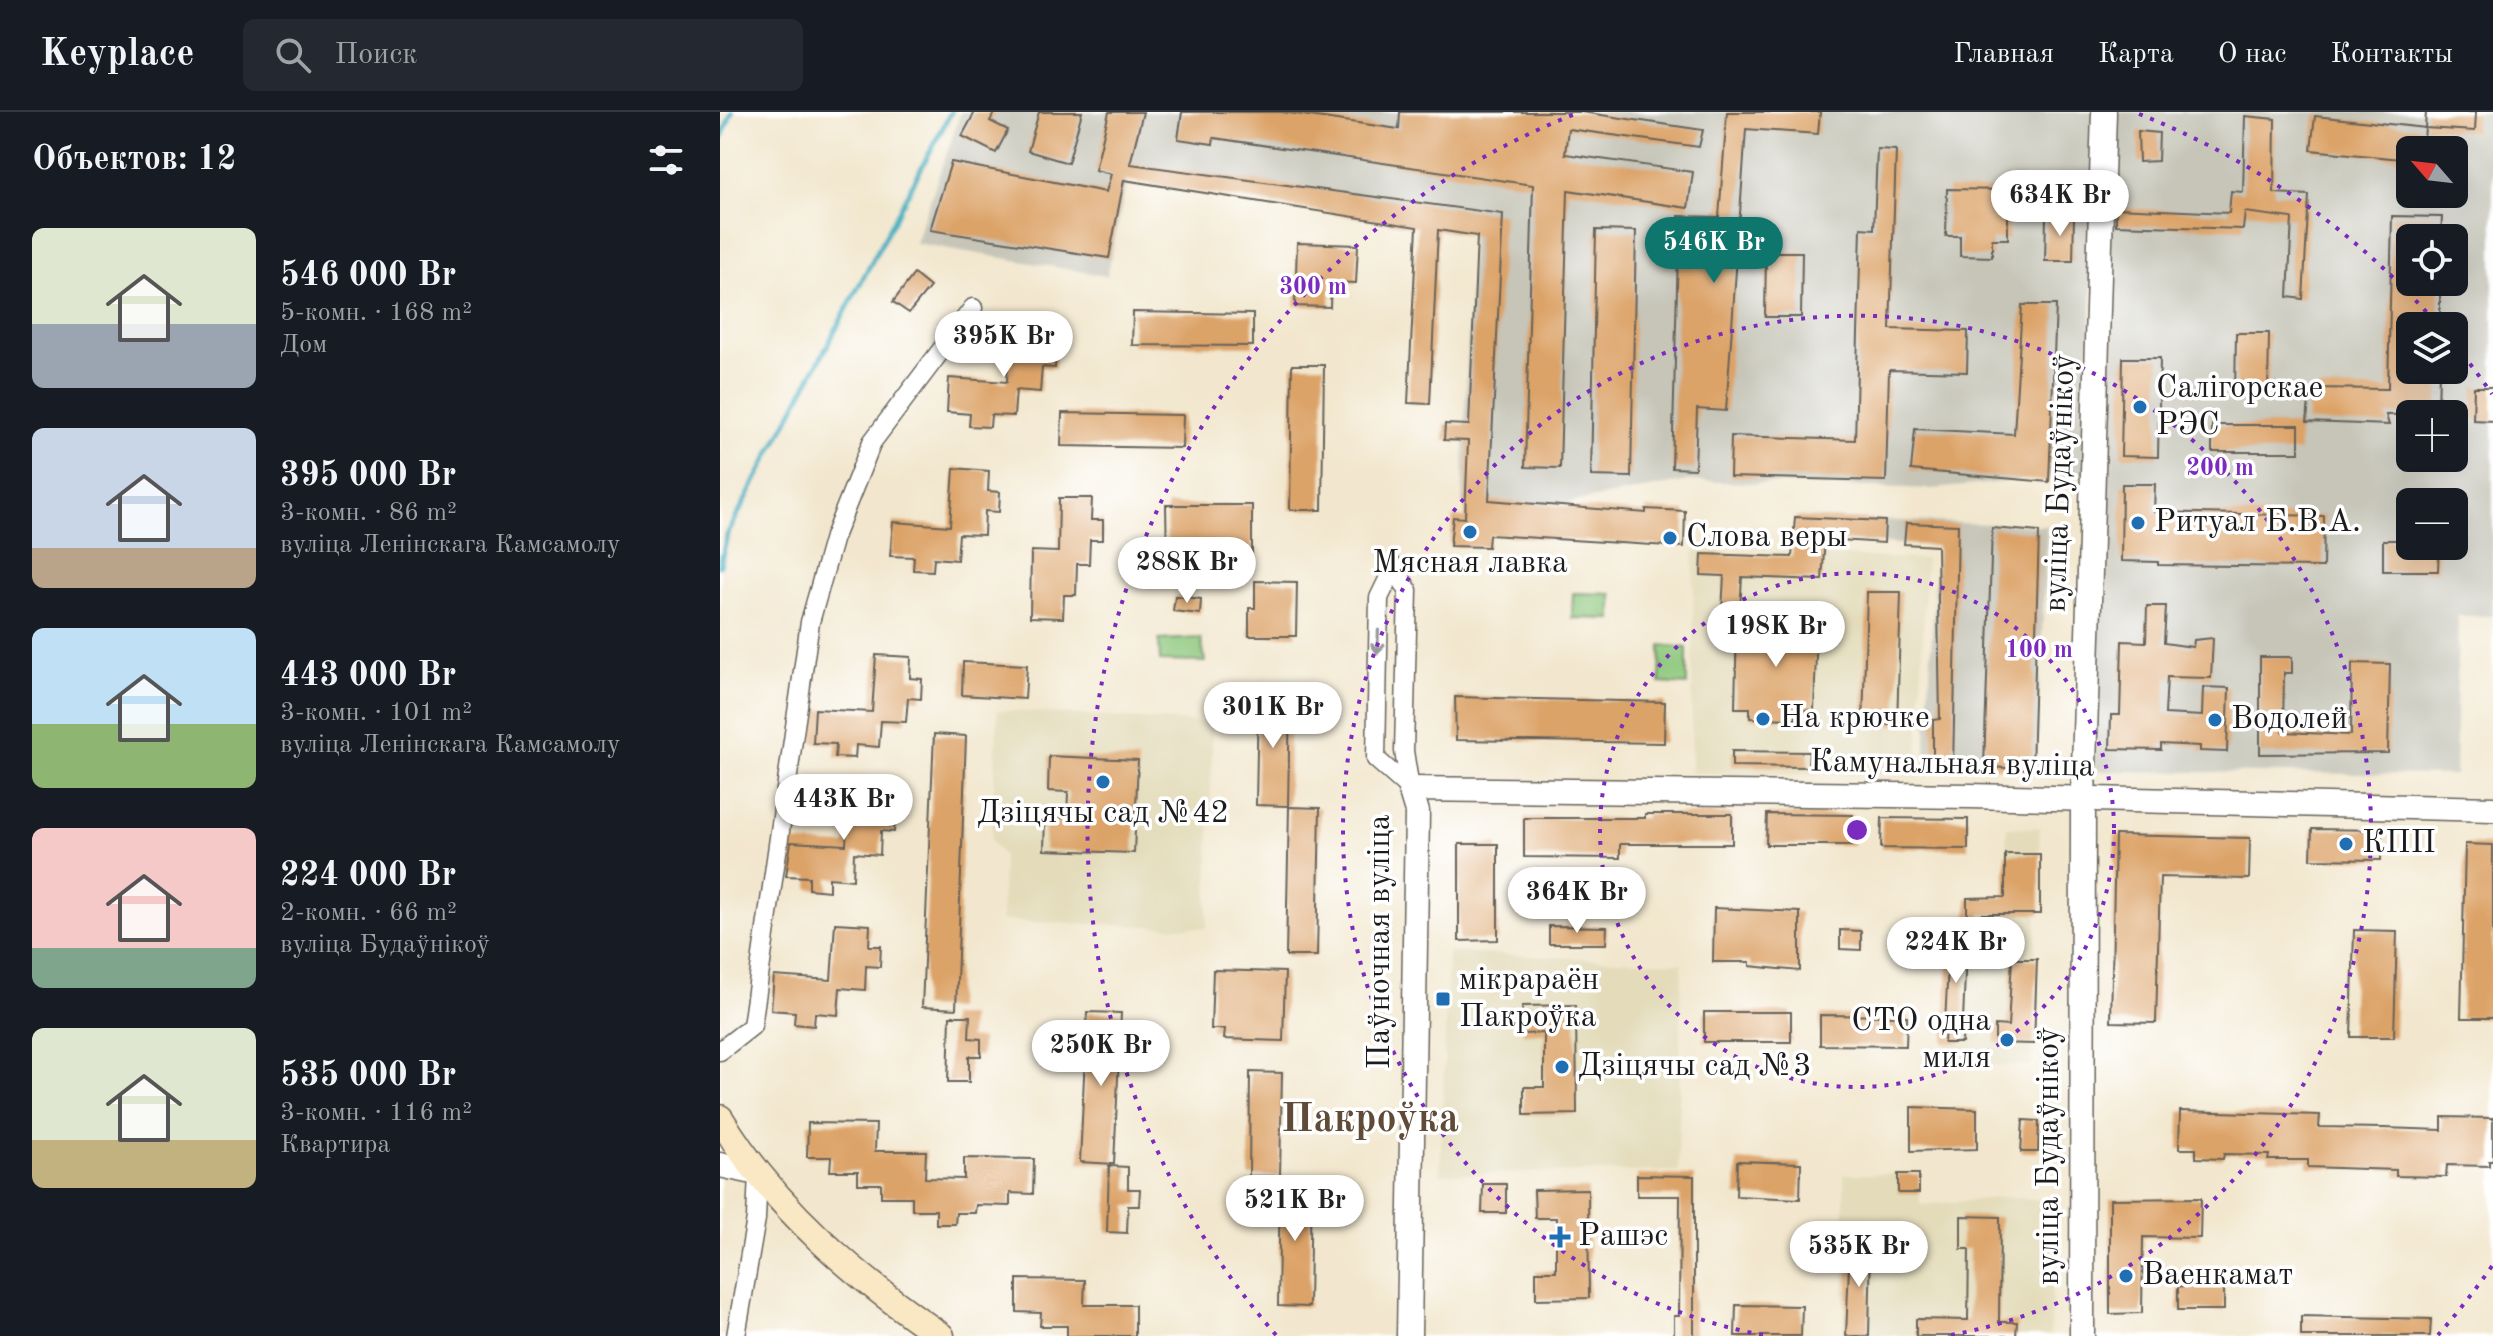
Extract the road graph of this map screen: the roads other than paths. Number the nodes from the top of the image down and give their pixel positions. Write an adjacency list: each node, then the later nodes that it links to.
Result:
1 (2104, 112): 4 (street, вуліца Будаўнікоў)
2 (973, 308): 6 (street)
3 (1410, 789): 3 (street, one-way to 3); 4 (street, Камунальная вуліца); 12 (street, Паўночная вуліца)
4 (2083, 800): 5 (street, Камунальная вуліца); 13 (street, вуліца Будаўнікоў)
5 (2493, 809)
6 (720, 1051)
7 (720, 1118): 9 (main road)
8 (720, 1165): 9 (street)
9 (758, 1173): 10 (street); 11 (main road)
10 (736, 1336)
11 (941, 1336)
12 (1409, 1336)
13 (2082, 1336)

